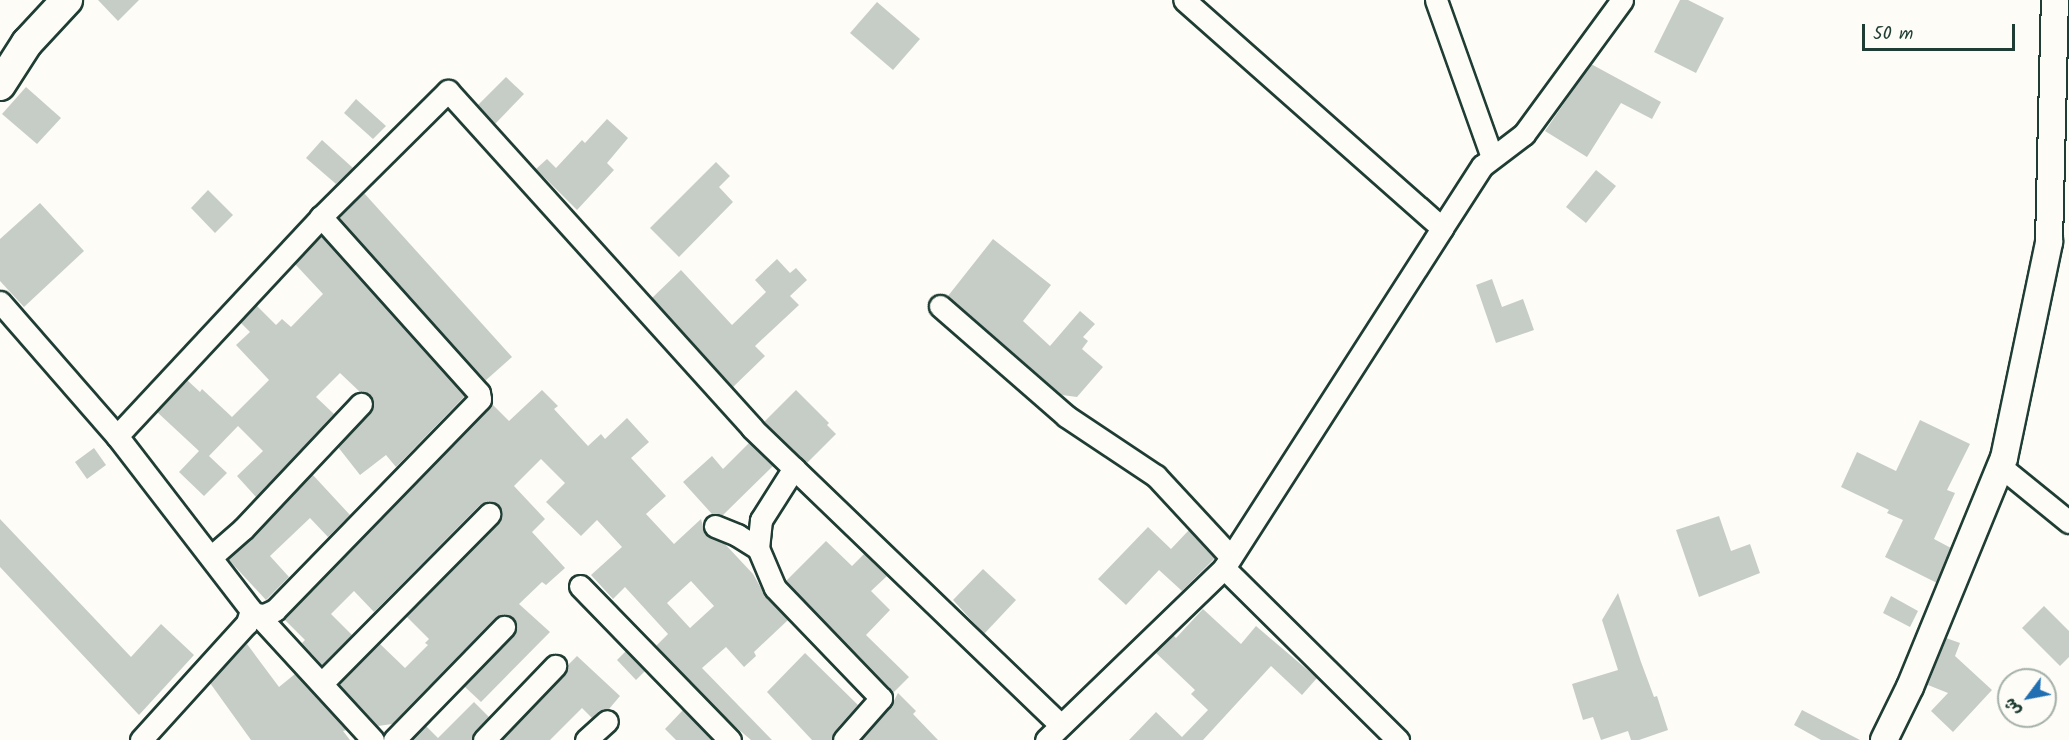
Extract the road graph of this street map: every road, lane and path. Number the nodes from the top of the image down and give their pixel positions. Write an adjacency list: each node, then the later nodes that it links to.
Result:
1 (68, 0): 6 (main road)
2 (1184, 0): 10 (street)
3 (1436, 0): 8 (street)
4 (1622, 0): 8 (street)
5 (2055, 0): 7 (street)
6 (0, 85)
7 (2061, 109): 15 (street)
8 (1492, 157): 10 (street)
9 (321, 217): 14 (street); 16 (street); 24 (street)
10 (1442, 228): 22 (street)
11 (0, 302): 14 (street)
12 (940, 306): 22 (street)
13 (361, 404): 21 (street)
14 (117, 436): 21 (street)
15 (2000, 466): 18 (street); 38 (street)
16 (794, 468): 20 (street); 29 (street)
17 (489, 514): 27 (street)
18 (2069, 522)
19 (715, 526): 20 (street)
20 (758, 548): 36 (street)
21 (211, 557): 24 (street)
22 (1228, 563): 29 (street); 37 (street)
23 (580, 586): 35 (street)
24 (254, 614): 27 (street); 30 (street)
25 (504, 627): 32 (street)
26 (555, 666): 33 (street)
27 (322, 683): 31 (street)
28 (607, 721): 34 (street)
29 (1053, 732)
30 (141, 740)
31 (373, 740)
32 (394, 740)
33 (484, 740)
34 (586, 740)
35 (730, 740)
36 (844, 740)
37 (1398, 740)
38 (1884, 740)

